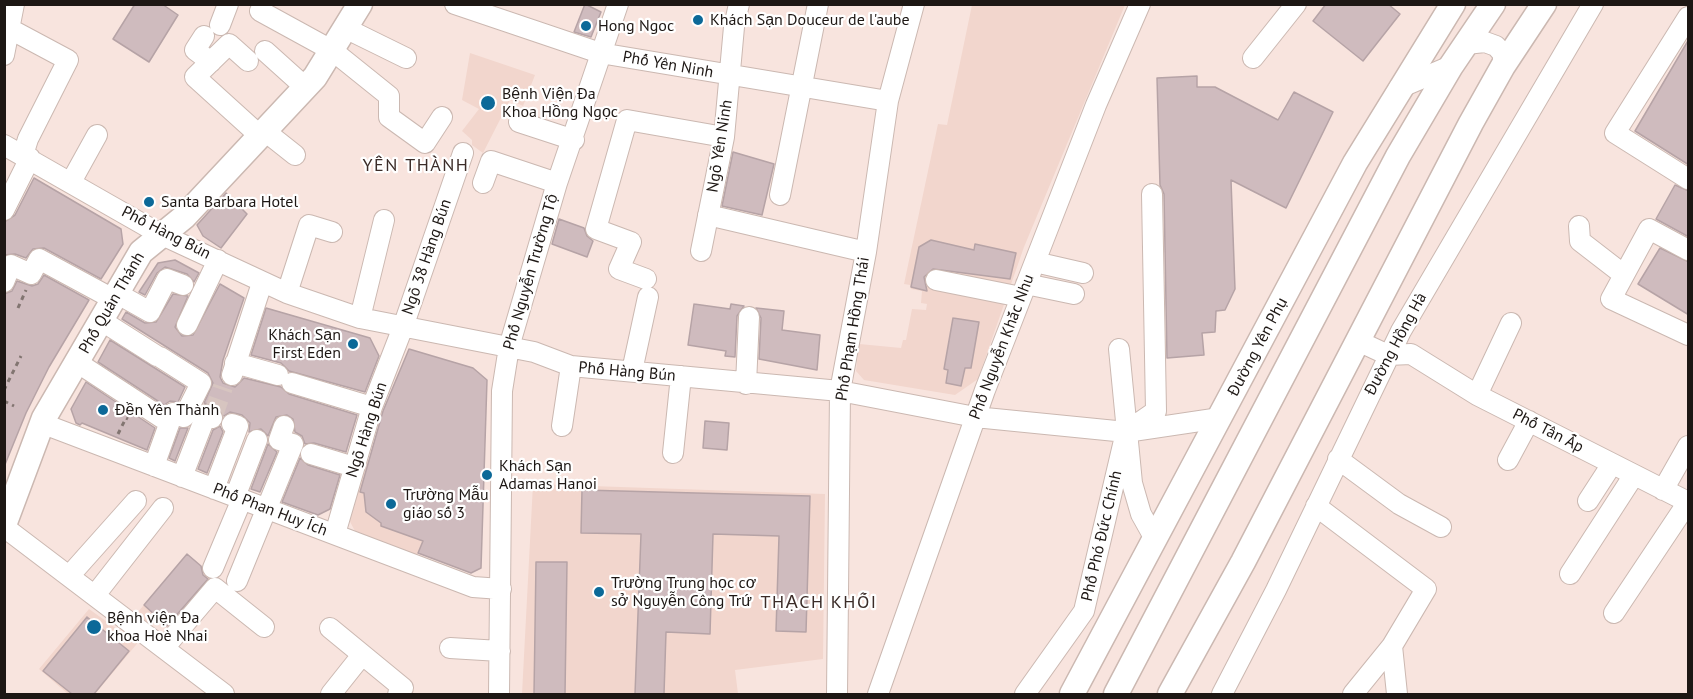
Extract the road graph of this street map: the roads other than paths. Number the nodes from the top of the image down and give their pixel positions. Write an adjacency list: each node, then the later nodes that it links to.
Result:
1 (14, 4): 17 (street)
2 (228, 4): 25 (street)
3 (360, 4): 18 (main road, Phố Quán Thánh)
4 (455, 4): 21 (street, Phố Yên Ninh)
5 (618, 4): 21 (street, Phố Nguyễn Trường Tộ)
6 (739, 4): 28 (street, Ngõ Yên Ninh)
7 (818, 4): 29 (street)
8 (914, 4): 32 (street, Phố Phạm Hồng Thái)
9 (1140, 4): 59 (street, Phố Nguyễn Khắc Nhu)
10 (1296, 4): 24 (street)
11 (1454, 4): 31 (main road, Đường Yên Phụ)
12 (1493, 4): 19 (main road)
13 (1544, 4): 27 (main road)
14 (1593, 4): 77 (street, Đường Hồng Hà)
15 (260, 11): 20 (street)
16 (1689, 17): 43 (street)
17 (10, 29): 22 (street); 42 (street)
18 (347, 29): 20 (main road, Phố Quán Thánh); 23 (street)
19 (1466, 44): 26 (main road); 27 (street)
20 (333, 51): 30 (main road, Phố Quán Thánh); 33 (street)
21 (600, 53): 28 (street, Phố Yên Ninh); 38 (street, Phố Nguyễn Trường Tộ)
22 (4, 55)
23 (406, 58)
24 (1253, 58)
25 (211, 62): 30 (street); 35 (street)
26 (1451, 66): 31 (street); 148 (main road)
27 (1503, 66): 70 (main road)
28 (729, 75): 29 (street, Phố Yên Ninh); 37 (street, Ngõ Yên Ninh)
29 (800, 86): 32 (street, Phố Yên Ninh); 48 (street)
30 (306, 87): 35 (main road, Phố Quán Thánh)
31 (1400, 88): 95 (main road, Đường Yên Phụ)
32 (888, 101): 57 (street, Phố Phạm Hồng Thái)
33 (442, 117)
34 (519, 122): 38 (street)
35 (262, 134): 41 (street); 54 (main road, Phố Quán Thánh)
36 (96, 135): 44 (street)
37 (724, 137): 50 (street, Ngõ Yên Ninh); 86 (street)
38 (574, 140): 46 (street, Phố Nguyễn Trường Tộ)
39 (4, 146): 42 (street, Phố Hàng Bún)
40 (463, 153): 76 (street, Ngõ 38 Hàng Bún)
41 (295, 155)
42 (26, 156): 44 (street, Phố Hàng Bún); 49 (street)
43 (1689, 180)
44 (72, 182): 54 (street, Phố Hàng Bún)
45 (483, 183): 46 (street)
46 (557, 183): 80 (street, Phố Nguyễn Trường Tộ)
47 (1152, 194): 101 (street)
48 (780, 195)
49 (4, 210)
50 (708, 215): 56 (street, Ngõ Yên Ninh); 57 (street)
51 (384, 220): 72 (street)
52 (1579, 226): 61 (street)
53 (332, 232): 67 (street)
54 (160, 234): 58 (street, Phố Hàng Bún); 69 (main road, Phố Quán Thánh)
55 (1689, 250): 61 (street)
56 (701, 251)
57 (866, 252): 89 (street, Phố Phạm Hồng Thái)
58 (218, 260): 64 (street, Phố Hàng Bún); 75 (street)
59 (1035, 262): 60 (street); 66 (street, Phố Nguyễn Khắc Nhu)
60 (1083, 273)
61 (1624, 275): 78 (street)
62 (936, 280): 66 (street)
63 (4, 282): 69 (street)
64 (262, 283): 67 (street, Phố Hàng Bún); 91 (street)
65 (183, 285): 69 (street)
66 (1024, 291): 68 (street); 92 (street, Phố Nguyễn Khắc Nhu)
67 (287, 293): 72 (street, Phố Hàng Bún)
68 (1074, 294)
69 (116, 297): 73 (main road, Phố Quán Thánh)
70 (1371, 314): 77 (street); 79 (main road)
71 (749, 317): 88 (street)
72 (360, 318): 76 (street, Phố Hàng Bún)
73 (102, 321): 84 (main road, Phố Quán Thánh); 109 (street)
74 (1511, 323): 90 (street)
75 (187, 325)
76 (403, 327): 80 (street, Phố Hàng Bún); 91 (street, Ngõ Hàng Bún)
77 (1401, 331): 82 (street); 83 (street, Đường Hồng Hà)
78 (1689, 335)
79 (1358, 341): 83 (street); 149 (main road)
80 (509, 347): 85 (street, Phố Hàng Bún); 130 (street, Phố Nguyễn Trường Tộ)
81 (1119, 349): 101 (street)
82 (1411, 354): 83 (street); 90 (street, Phố Tân Ấp)
83 (1388, 355): 106 (street, Đường Hồng Hà)
84 (78, 363): 93 (street); 97 (main road, Phố Quán Thánh)
85 (571, 366): 86 (street, Phố Hàng Bún); 100 (street)
86 (632, 372): 87 (street, Phố Hàng Bún)
87 (681, 376): 88 (street, Phố Hàng Bún); 104 (street)
88 (746, 384): 89 (street, Phố Hàng Bún)
89 (840, 391): 92 (street, Phố Hàng Bún); 144 (street, Phố Phạm Hồng Thái)
90 (1477, 395): 96 (street, Phố Tân Ấp)
91 (372, 407): 110 (street, Ngõ Hàng Bún)
92 (975, 417): 101 (street, Phố Hàng Bún); 145 (street, Phố Nguyễn Khắc Nhu)
93 (162, 418)
94 (212, 418): 112 (street)
95 (1220, 418): 101 (street, Phố Hàng Bún); 125 (main road, Đường Yên Phụ)
96 (1530, 421): 107 (street); 108 (street, Phố Tân Ấp)
97 (41, 423): 109 (street, Phố Phan Huy Ích); 122 (main road, Phố Quán Thánh)
98 (231, 424): 113 (street)
99 (284, 426): 121 (street)
100 (562, 426)
101 (1126, 432): 125 (street); 146 (street, Phố Phó Đức Chính)
102 (257, 440): 115 (street)
103 (1689, 446): 114 (street)
104 (673, 453)
105 (311, 454): 110 (street)
106 (1338, 459): 119 (street, Đường Hồng Hà); 123 (street)
107 (1508, 460)
108 (1612, 464): 111 (street, Phố Tân Ấp); 117 (street)
109 (154, 466): 112 (street, Phố Phan Huy Ích)
110 (354, 467): 124 (street, Ngõ Hàng Bún)
111 (1634, 475): 114 (street, Phố Tân Ấp); 127 (street)
112 (182, 477): 113 (street, Phố Phan Huy Ích)
113 (214, 489): 115 (street, Phố Phan Huy Ích)
114 (1664, 490): 118 (street, Phố Tân Ấp)
115 (238, 498): 121 (street, Phố Phan Huy Ích); 126 (street)
116 (136, 501): 128 (street)
117 (1588, 501)
118 (1688, 502): 132 (street)
119 (1316, 506): 135 (street); 150 (street, Đường Hồng Hà)
120 (163, 508): 131 (street)
121 (267, 509): 124 (street, Phố Phan Huy Ích); 129 (street)
122 (4, 526): 128 (street)
123 (1441, 527)
124 (335, 534): 130 (street, Phố Phan Huy Ích)
125 (1155, 539): 147 (main road, Đường Yên Phụ)
126 (213, 568)
127 (1570, 574)
128 (70, 575): 131 (street)
129 (237, 582)
130 (501, 589): 138 (street, Phố Nguyễn Trường Tộ)
131 (95, 595): 136 (street)
132 (1614, 613)
133 (264, 627): 136 (street)
134 (330, 628): 139 (street)
135 (1392, 646): 151 (street); 152 (street)
136 (164, 648): 140 (street)
137 (450, 648): 138 (street)
138 (500, 651): 143 (street, Phố Nguyễn Trường Tộ)
139 (362, 655): 141 (street); 142 (street)
140 (224, 694)
141 (331, 694)
142 (398, 694)
143 (499, 694)
144 (837, 694)
145 (878, 694)
146 (1025, 694)
147 (1072, 694)
148 (1116, 694)
149 (1170, 694)
150 (1222, 694)
151 (1353, 694)
152 (1397, 694)

